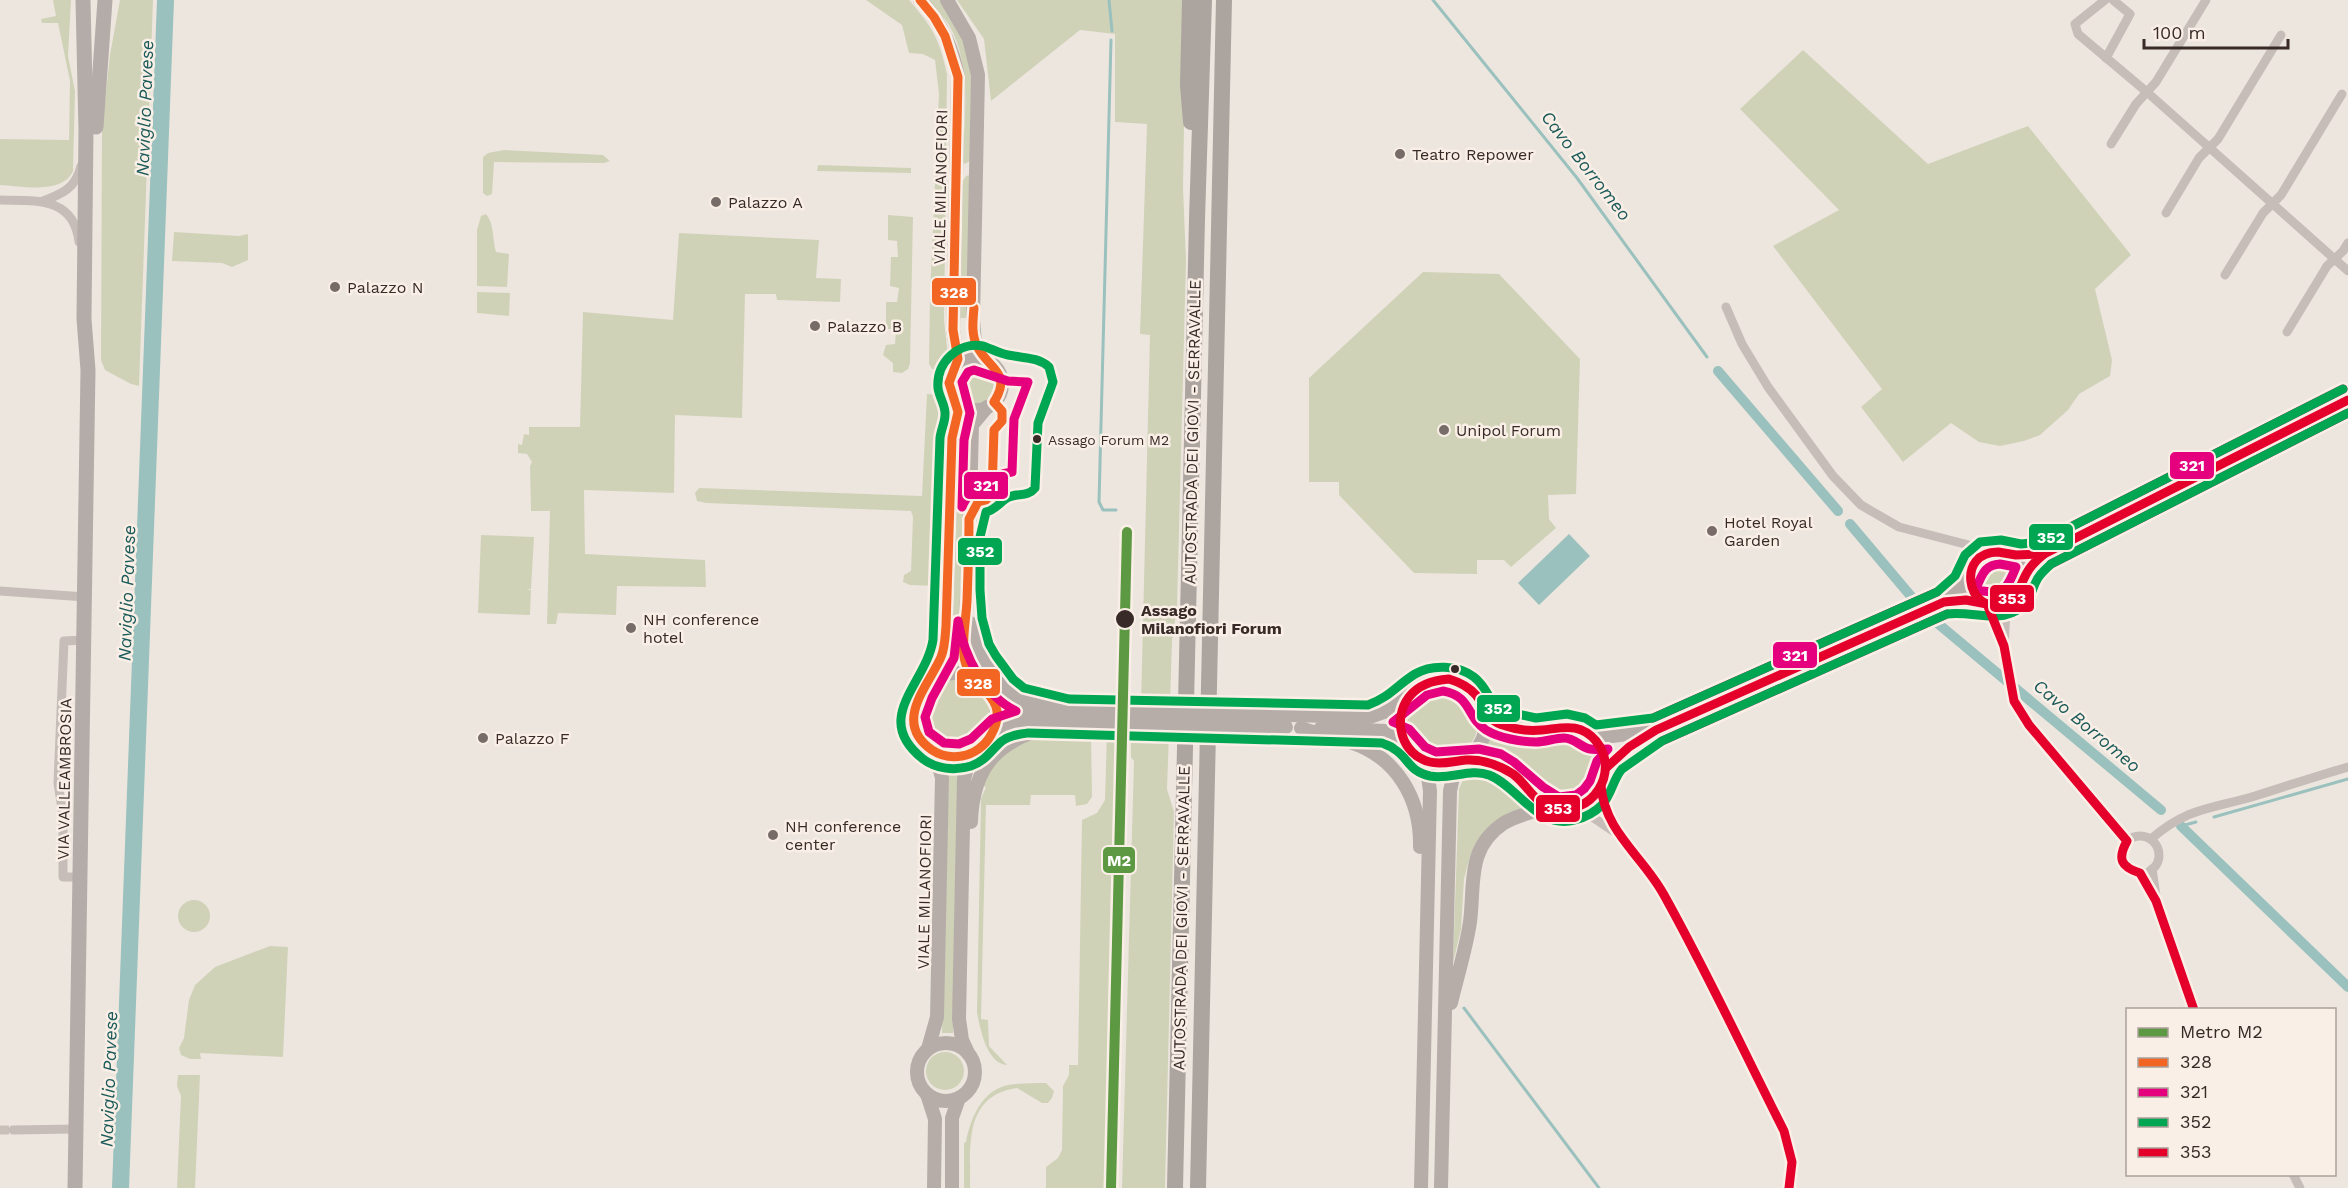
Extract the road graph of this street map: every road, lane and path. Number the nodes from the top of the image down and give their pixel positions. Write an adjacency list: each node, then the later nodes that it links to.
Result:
1 (83, 0): 17 (main road)
2 (105, 0): 34 (main road)
3 (921, 0): 33 (main road, VIALE MILANOFIORI)
4 (947, 0): 32 (main road)
5 (1190, 0): 24 (highway)
6 (1204, 0): 24 (highway, AUTOSTRADA DEI GIOVI - SERRAVALLE)
7 (1224, 0): 16 (highway, AUTOSTRADA DEI GIOVI - SERRAVALLE)
8 (1233, 0): 16 (highway)
9 (2104, 0): 13 (street)
10 (2113, 0): 13 (street)
11 (2206, 0): 14 (street)
12 (2281, 35): 19 (street)
13 (2106, 58): 14 (street)
14 (2148, 93): 18 (street); 19 (street)
15 (2342, 94): 22 (street)
16 (1222, 99): 95 (highway, AUTOSTRADA DEI GIOVI - SERRAVALLE)
17 (86, 109): 21 (street); 29 (main road)
18 (2111, 144)
19 (2209, 149): 22 (street); 23 (street)
20 (0, 200): 21 (street)
21 (43, 201): 29 (street)
22 (2272, 204): 26 (street); 28 (street)
23 (2166, 213)
24 (1197, 219): 94 (highway, AUTOSTRADA DEI GIOVI - SERRAVALLE)
25 (2348, 243): 26 (street)
26 (2334, 259): 27 (street); 31 (street)
27 (2348, 271)
28 (2224, 275)
29 (84, 289): 34 (main road)
30 (1726, 307): 38 (street)
31 (2287, 332)
32 (991, 362): 33 (main road); 37 (main road)
33 (955, 368): 35 (main road)
34 (88, 370): 44 (main road, VIA VALLEAMBROSIA)
35 (955, 400): 37 (main road); 52 (main road)
36 (2348, 400): 40 (main road)
37 (987, 407): 46 (main road)
38 (1965, 543): 39 (street); 41 (street)
39 (2001, 553): 40 (main road); 41 (main road); 42 (main road)
40 (2044, 554): 42 (main road)
41 (1970, 572): 45 (main road); 47 (main road)
42 (2022, 582): 48 (main road)
43 (0, 591): 44 (street)
44 (85, 597): 49 (main road, VIA VALLEAMBROSIA)
45 (1944, 602): 47 (main road); 61 (main road)
46 (967, 603): 51 (main road); 55 (main road)
47 (1985, 603): 48 (main road); 50 (street)
48 (2007, 603): 50 (street)
49 (84, 640): 79 (main road, VIA VALLEAMBROSIA); 79 (street)
50 (2004, 646): 76 (street)
51 (977, 680): 52 (main road); 53 (main road)
52 (925, 687): 64 (main road)
53 (988, 689): 55 (main road); 62 (main road)
54 (1407, 698): 56 (main road); 58 (main road); 65 (main road)
55 (1066, 711): 57 (main road)
56 (1485, 714): 63 (main road); 68 (main road)
57 (1086, 717): 58 (main road, bridge); 59 (main road)
58 (1286, 721): 60 (main road)
59 (1058, 723): 62 (main road); 80 (main road)
60 (1300, 728): 65 (main road); 81 (main road)
61 (1656, 730): 63 (main road); 70 (main road)
62 (993, 733): 66 (main road)
63 (1592, 737): 70 (main road)
64 (922, 740): 66 (main road); 85 (main road, VIALE MILANOFIORI)
65 (1404, 740): 67 (main road)
66 (983, 746): 80 (main road)
67 (1420, 759): 68 (main road); 81 (main road)
68 (1462, 760): 72 (main road); 84 (main road)
69 (2348, 767): 75 (street)
70 (1606, 768): 71 (main road)
71 (1601, 786): 73 (main road); 74 (street)
72 (1546, 806): 73 (main road); 84 (main road)
73 (1572, 808): 74 (street)
74 (1618, 835): 98 (street)
75 (2151, 839): 76 (street); 77 (street)
76 (2127, 841): 78 (street)
77 (2152, 869): 78 (street); 82 (street)
78 (2140, 873): 82 (street)
79 (80, 877): 89 (main road, VIA VALLEAMBROSIA)
80 (962, 881): 86 (main road)
81 (1428, 898): 96 (main road)
82 (2156, 901): 83 (street)
83 (2193, 1008)
84 (1445, 1032): 97 (main road)
85 (928, 1049): 86 (main road); 87 (main road)
86 (968, 1053): 88 (main road)
87 (927, 1094): 88 (main road); 92 (main road)
88 (959, 1098): 93 (main road)
89 (75, 1129): 90 (street); 91 (main road, VIA VALLEAMBROSIA)
90 (13, 1130)
91 (75, 1188)
92 (934, 1188)
93 (952, 1188)
94 (1175, 1188)
95 (1198, 1188)
96 (1421, 1188)
97 (1441, 1188)
98 (1789, 1188)

